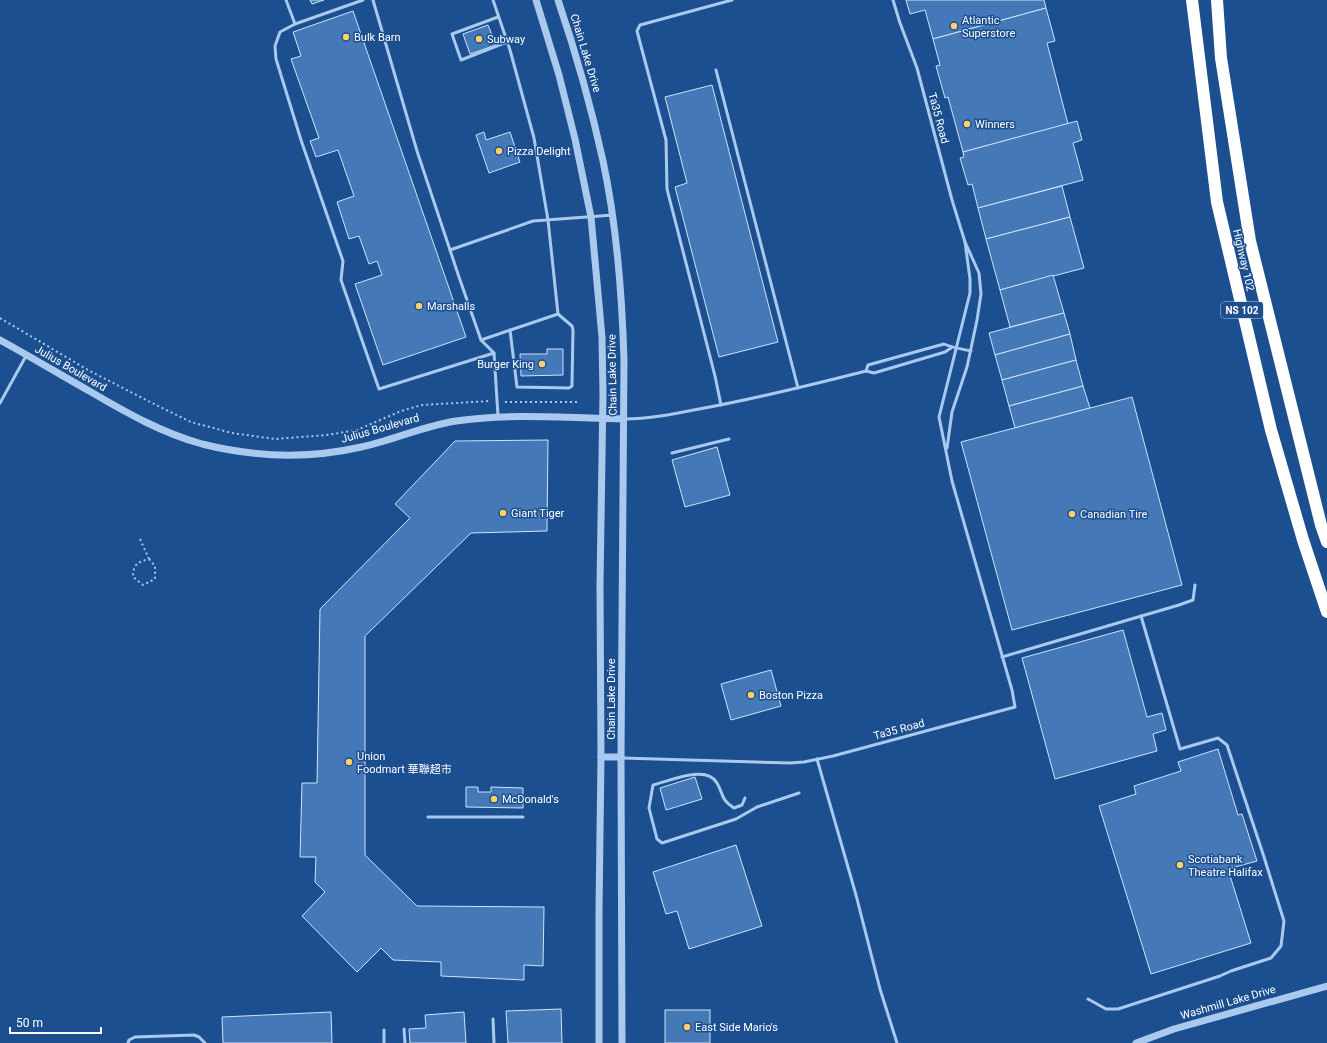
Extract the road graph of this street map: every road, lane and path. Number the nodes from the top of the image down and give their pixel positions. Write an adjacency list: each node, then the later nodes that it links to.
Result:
1 (286, 0): 13 (lane)
2 (363, 0): 13 (lane)
3 (373, 0): 21 (lane)
4 (492, 0): 12 (lane)
5 (536, 0): 18 (street, Chain Lake Drive)
6 (558, 0): 17 (street, Chain Lake Drive)
7 (732, 0): 37 (lane)
8 (894, 0): 20 (lane, Ta35 Road)
9 (1184, 0): 16 (highway)
10 (1192, 0): 16 (highway, Highway 102 / NS 102)
11 (1218, 0): 45 (highway, Highway 102 / NS 102)
12 (498, 17): 14 (lane); 14 (lane)
13 (295, 24): 30 (lane)
14 (507, 42): 19 (lane)
15 (716, 70): 33 (lane)
16 (1217, 202): 48 (highway, Highway 102 / NS 102)
17 (613, 215): 18 (lane); 40 (street, Chain Lake Drive)
18 (591, 217): 19 (lane); 39 (street, Chain Lake Drive)
19 (548, 220): 21 (lane); 22 (lane)
20 (965, 242): 28 (lane, Ta35 Road); 29 (lane, Ta35 Road)
21 (450, 250): 26 (lane)
22 (558, 314): 24 (lane); 24 (lane)
23 (0, 318): 34 (path)
24 (510, 330): 26 (lane)
25 (0, 340): 31 (street, Julius Boulevard)
26 (481, 340): 30 (lane)
27 (951, 348): 28 (lane); 32 (lane); 32 (lane)
28 (957, 348): 29 (lane); 42 (lane, Ta35 Road)
29 (971, 351): 42 (lane, Ta35 Road)
30 (494, 354): 34 (lane)
31 (26, 355): 36 (lane); 38 (street, Julius Boulevard)
32 (866, 371): 33 (lane)
33 (798, 388): 37 (lane)
34 (497, 402): 35 (path); 38 (lane)
35 (580, 402)
36 (0, 403)
37 (721, 405): 40 (lane)
38 (498, 416): 39 (street, Julius Boulevard)
39 (603, 419): 40 (street, Julius Boulevard); 51 (street, Chain Lake Drive)
40 (624, 419): 52 (street, Chain Lake Drive)
41 (729, 439): 43 (lane)
42 (947, 452): 50 (lane, Ta35 Road)
43 (672, 453)
44 (140, 539): 46 (path)
45 (1327, 542)
46 (149, 559): 46 (path)
47 (1195, 585): 49 (lane)
48 (1327, 612)
49 (1141, 616): 50 (lane); 59 (lane)
50 (1002, 657): 53 (lane, Ta35 Road)
51 (601, 757): 52 (street); 68 (street, Chain Lake Drive)
52 (621, 758): 53 (lane); 69 (street, Chain Lake Drive)
53 (817, 759): 70 (lane)
54 (799, 793): 55 (lane)
55 (745, 798)
56 (523, 816): 57 (lane)
57 (428, 817)
58 (1327, 986): 71 (street, Washmill Lake Drive)
59 (1088, 999)
60 (493, 1019): 67 (lane)
61 (404, 1029): 66 (lane)
62 (384, 1030): 65 (lane)
63 (128, 1043): 64 (lane)
64 (205, 1043)
65 (384, 1043)
66 (405, 1043)
67 (494, 1043)
68 (599, 1043)
69 (622, 1043)
70 (897, 1043)
71 (1136, 1043)

